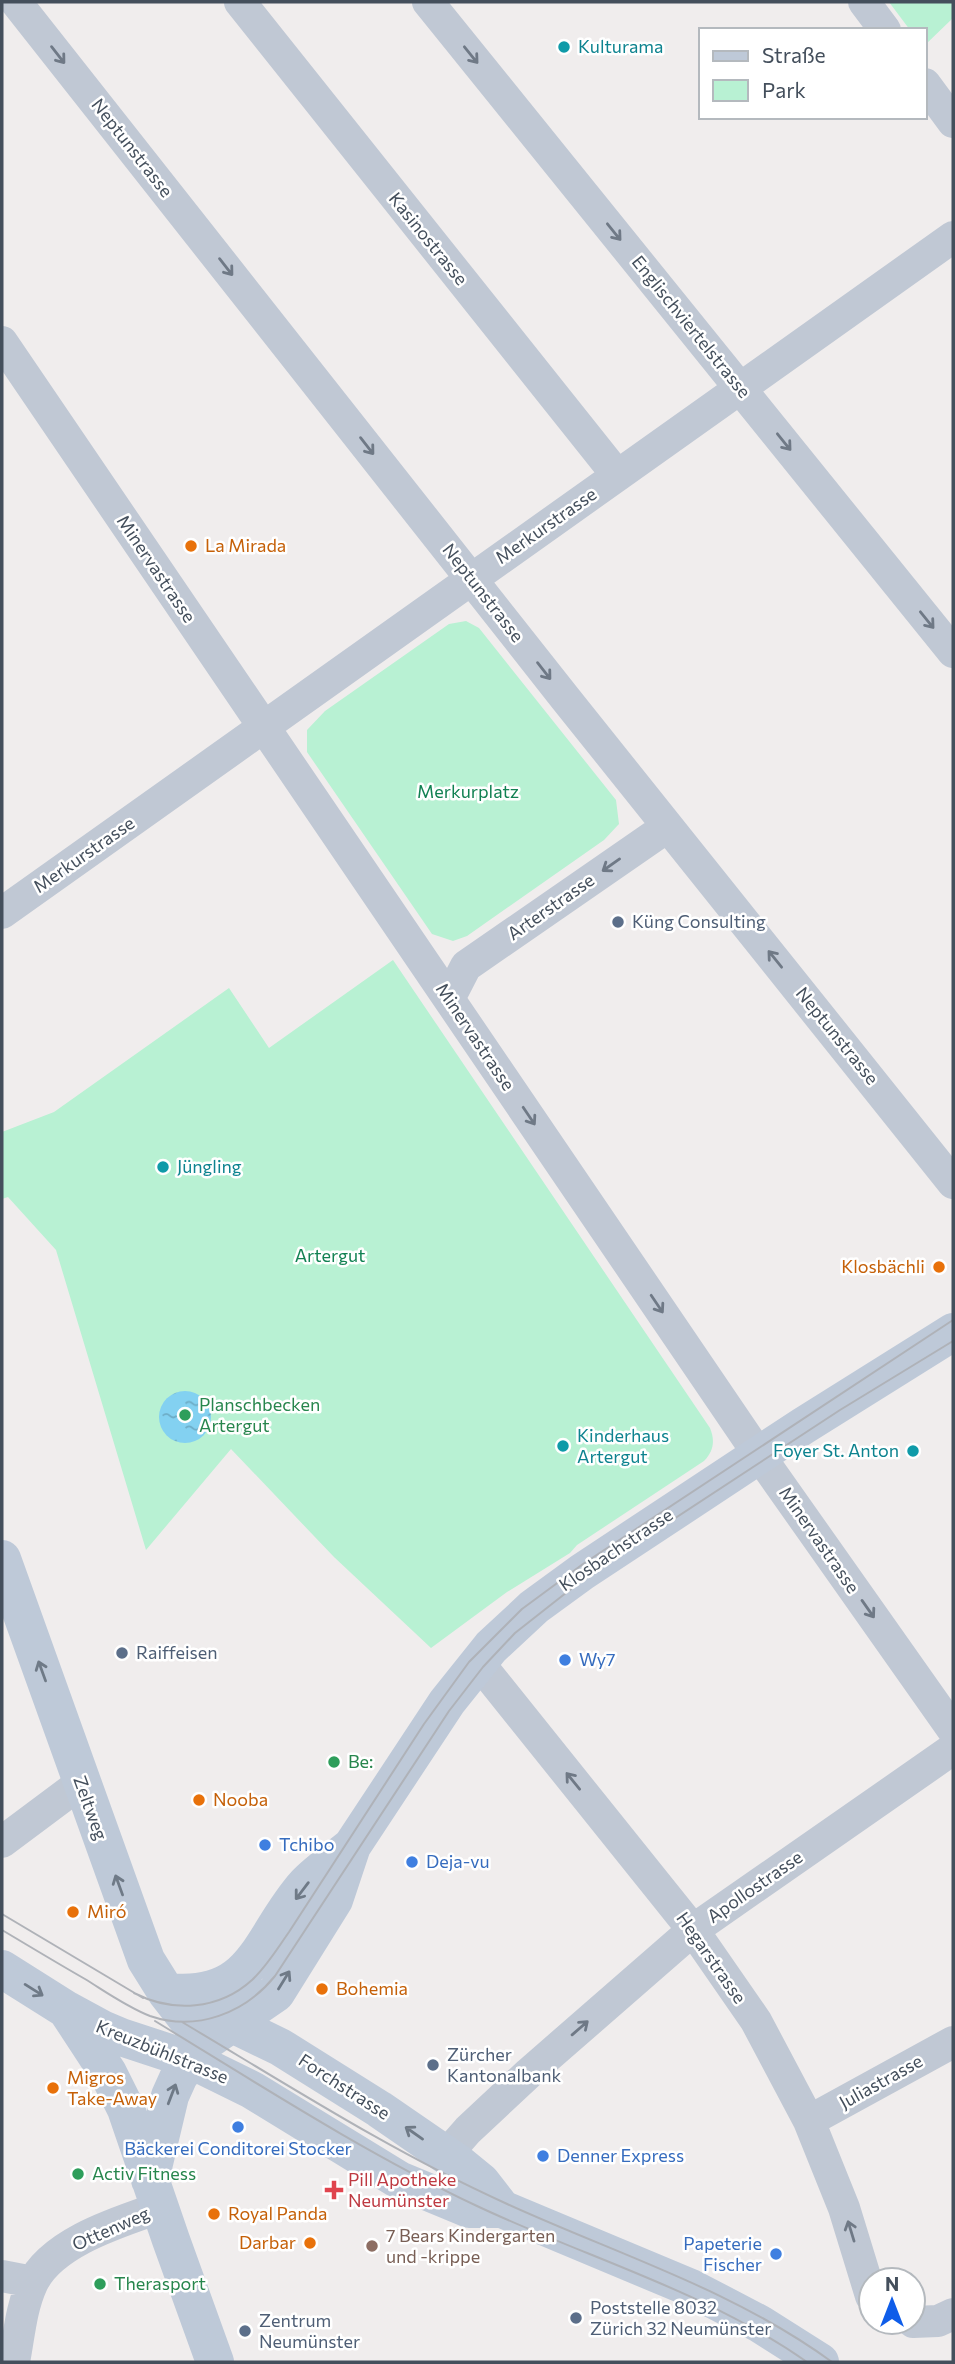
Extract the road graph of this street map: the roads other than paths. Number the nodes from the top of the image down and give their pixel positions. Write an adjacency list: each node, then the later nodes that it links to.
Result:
1 (16, 2): 13 (street, Neptunstrasse, one-way to 13)
2 (240, 2): 12 (street, Kasinostrasse)
3 (428, 2): 11 (street, Englischviertelstrasse, one-way to 11)
4 (864, 2): 5 (street)
5 (883, 28)
6 (927, 87): 7 (street)
7 (953, 122)
8 (953, 237): 11 (street, Merkurstrasse)
9 (2, 342): 10 (street, Minervastrasse)
10 (13, 382): 15 (street, Minervastrasse)
11 (741, 389): 12 (street, Merkurstrasse); 14 (street, Englischviertelstrasse, one-way to 14)
12 (617, 475): 13 (street, Merkurstrasse)
13 (472, 579): 15 (street, Merkurstrasse); 16 (street, Neptunstrasse, one-way to 16)
14 (953, 652)
15 (263, 727): 17 (street, Merkurstrasse); 18 (street, Minervastrasse)
16 (667, 827): 18 (street, Arterstrasse, one-way to 18); 19 (street, Neptunstrasse, one-way to 16)
17 (2, 913)
18 (449, 999): 21 (street, Minervastrasse, one-way to 21)
19 (953, 1183)
20 (953, 1332): 21 (street, Klosbachstrasse)
21 (759, 1455): 23 (street, Klosbachstrasse); 24 (street, Minervastrasse, one-way to 24)
22 (2, 1559): 26 (street, Zeltweg, one-way to 22)
23 (478, 1662): 28 (street, Klosbachstrasse); 29 (street, Hegarstrasse, one-way to 23)
24 (953, 1730)
25 (953, 1749): 29 (street, Apollostrasse)
26 (81, 1783): 27 (street); 31 (street, Zeltweg, one-way to 26)
27 (2, 1842)
28 (352, 1846): 31 (street, Klosbachstrasse, one-way to 31); 33 (street, Klosbachstrasse, one-way to 28)
29 (694, 1930): 36 (street, Hegarstrasse); 37 (street, Apollostrasse, one-way to 29)
30 (2, 1969): 32 (street, Kreuzbühlstrasse, one-way to 32)
31 (166, 1992): 33 (street, Zeltweg)
32 (67, 2010): 33 (street, Kreuzbühlstrasse); 38 (street)
33 (210, 2042): 35 (street, Kreuzbühlstrasse); 37 (street, Forchstrasse, one-way to 33); 38 (street, one-way to 33)
34 (953, 2042): 36 (street, Juliastrasse)
35 (252, 2090): 39 (street, Forchstrasse)
36 (809, 2121): 40 (street, Hegarstrasse, one-way to 36)
37 (446, 2155): 39 (street, Forchstrasse)
38 (155, 2194): 42 (street, Ottenweg); 46 (street)
39 (502, 2209): 47 (street, Forchstrasse)
40 (862, 2266)
41 (2, 2276): 42 (street)
42 (33, 2282): 45 (street, Ottenweg)
43 (953, 2314): 44 (street)
44 (927, 2321)
45 (14, 2362)
46 (215, 2362)
47 (820, 2362)

